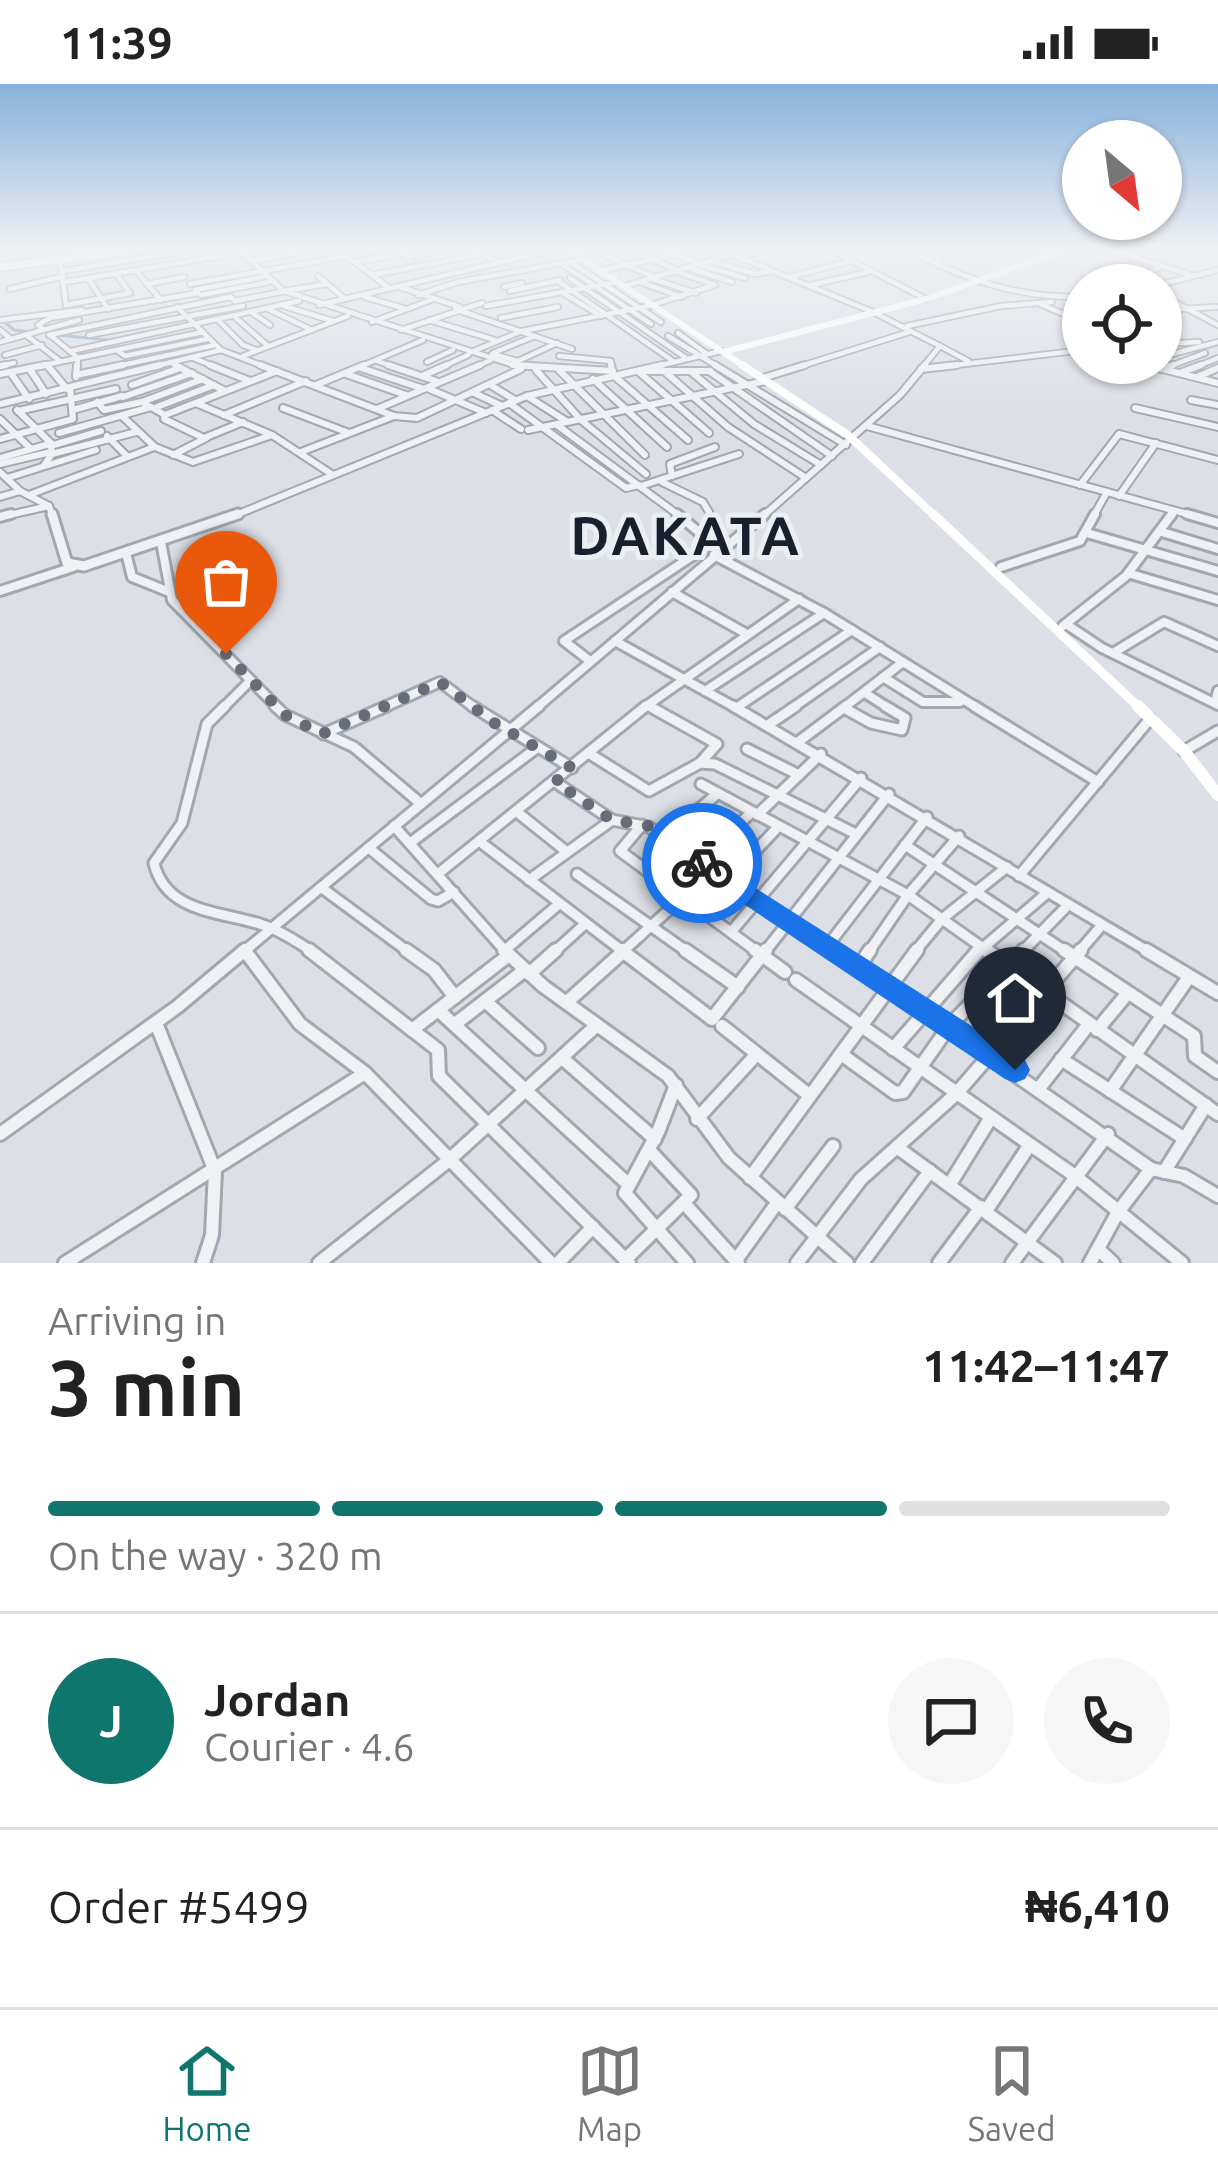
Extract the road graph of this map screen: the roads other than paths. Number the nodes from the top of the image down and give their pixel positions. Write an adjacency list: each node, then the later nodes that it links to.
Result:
1 (71, 304): 25 (street)
2 (104, 304): 36 (street)
3 (136, 304): 29 (street)
4 (195, 304): 33 (street)
5 (240, 304): 30 (street)
6 (261, 304): 37 (street)
7 (286, 304): 26 (street)
8 (309, 304): 48 (street)
9 (323, 304): 27 (street)
10 (387, 304): 38 (street)
11 (418, 304): 38 (street)
12 (447, 304): 34 (street)
13 (484, 304): 34 (street); 52 (street)
14 (555, 304): 31 (street)
15 (589, 304): 28 (street)
16 (596, 304): 46 (street)
17 (609, 304): 44 (street)
18 (626, 304): 42 (street)
19 (634, 304): 35 (street)
20 (654, 304): 35 (street); 55 (main road); 103 (main road)
21 (852, 304): 45 (street)
22 (902, 304): 45 (main road)
23 (1032, 304): 69 (street)
24 (1216, 304): 40 (street)
25 (66, 305): 41 (street)
26 (282, 305): 37 (street); 58 (street)
27 (319, 305): 59 (street)
28 (584, 305): 49 (street)
29 (128, 306): 36 (street)
30 (243, 306): 43 (street); 47 (street)
31 (559, 307): 52 (street); 56 (street)
32 (1182, 307): 40 (street)
33 (177, 308): 47 (street); 75 (street)
34 (458, 308): 54 (street); 67 (street)
35 (641, 308): 42 (street); 60 (street)
36 (107, 309): 41 (street); 51 (street)
37 (267, 309): 43 (street); 70 (street)
38 (404, 309): 59 (street)
39 (1182, 309): 40 (street)
40 (1186, 309): 65 (street)
41 (58, 310): 51 (street); 62 (street)
42 (631, 310): 44 (street); 61 (street)
43 (252, 312): 50 (street); 63 (street)
44 (621, 312): 46 (street); 64 (street)
45 (872, 312): 69 (street); 103 (main road)
46 (610, 314): 49 (street); 68 (street)
47 (189, 315): 73 (street); 76 (street)
48 (347, 316): 58 (street); 66 (street)
49 (601, 316): 56 (street)
50 (235, 317): 57 (street); 91 (street)
51 (51, 318): 62 (street); 75 (street)
52 (501, 318): 67 (street)
53 (81, 319): 75 (street)
54 (428, 319): 71 (street); 82 (street)
55 (674, 319): 60 (street); 78 (main road)
56 (577, 320): 72 (street)
57 (219, 321): 73 (street); 98 (street)
58 (334, 322): 70 (street)
59 (373, 322): 66 (street)
60 (662, 322): 61 (street)
61 (651, 324): 64 (street)
62 (3, 325): 79 (street)
63 (270, 325)
64 (640, 326): 68 (street); 80 (street)
65 (1218, 326)
66 (386, 327): 71 (street); 81 (street)
67 (512, 327): 72 (street)
68 (630, 328): 83 (street)
69 (907, 329): 92 (street); 154 (street)
70 (312, 330): 91 (street)
71 (400, 331): 106 (street)
72 (522, 331): 77 (street); 82 (street)
73 (204, 332): 93 (street); 94 (street)
74 (31, 333): 75 (street); 79 (street); 88 (street)
75 (48, 333): 101 (street)
76 (89, 335)
77 (536, 336): 85 (street); 89 (street)
78 (679, 336): 80 (street); 103 (main road); 103 (street)
79 (10, 339): 84 (street); 97 (street)
80 (657, 339): 83 (street); 115 (street)
81 (423, 340): 99 (street); 114 (street)
82 (496, 341): 106 (street)
83 (646, 341): 86 (street); 115 (street)
84 (0, 342)
85 (557, 343): 102 (street); 108 (street)
86 (638, 343)
87 (1182, 344): 96 (street)
88 (42, 345): 97 (street); 117 (street)
89 (513, 345): 102 (street); 112 (street)
90 (1182, 345): 95 (street)
91 (268, 346): 98 (street)
92 (940, 346): 120 (street); 136 (street)
93 (116, 347): 101 (street); 107 (street)
94 (218, 348): 109 (street); 110 (street); 127 (street)
95 (1189, 348): 96 (street); 100 (street); 105 (street)
96 (1217, 348): 105 (street); 140 (street)
97 (24, 349): 113 (street); 121 (street)
98 (258, 350): 110 (street)
99 (453, 350): 106 (street); 119 (street)
100 (1182, 350)
101 (71, 351): 111 (street)
102 (538, 351): 112 (street)
103 (717, 352): 115 (street); 134 (street); 135 (main road); 154 (main road)
104 (1062, 352): 120 (street)
105 (1205, 353): 116 (street)
106 (469, 354): 112 (street); 147 (street)
107 (92, 355): 111 (street); 127 (street)
108 (559, 356): 129 (street); 142 (street)
109 (191, 357): 118 (street); 155 (street)
110 (240, 357): 131 (street)
111 (78, 358): 117 (street); 145 (street)
112 (488, 358): 128 (street); 129 (street); 158 (street)
113 (2, 360): 130 (street); 141 (street)
114 (376, 360): 122 (street); 147 (street)
115 (680, 360): 133 (street); 139 (street)
116 (1182, 361)
117 (61, 362): 121 (street)
118 (170, 362): 124 (street); 125 (street)
119 (427, 362)
120 (970, 362): 136 (street)
121 (45, 365): 123 (street); 166 (street)
122 (359, 367): 144 (street); 168 (street)
123 (29, 368): 130 (street); 173 (street)
124 (144, 368): 148 (street); 149 (street)
125 (181, 368): 143 (street); 149 (street)
126 (1218, 368): 150 (street)
127 (105, 369): 145 (street); 148 (street)
128 (521, 369): 129 (street); 152 (street)
129 (534, 369): 132 (street); 142 (street); 169 (street)
130 (20, 370): 141 (street)
131 (278, 370): 155 (street); 156 (street)
132 (559, 370): 142 (street); 160 (street)
133 (636, 370): 137 (street); 142 (street); 186 (street)
134 (723, 370): 135 (street); 139 (street); 165 (street)
135 (749, 370): 154 (main road)
136 (920, 370): 212 (street)
137 (664, 371): 138 (street); 178 (street)
138 (689, 371): 139 (street); 174 (street)
139 (706, 371): 170 (street)
140 (1182, 371)
141 (10, 372): 180 (street)
142 (617, 372): 153 (street); 190 (street)
143 (192, 373): 151 (street); 182 (street)
144 (344, 374): 163 (street); 176 (street)
145 (76, 375): 166 (street)
146 (1182, 375): 150 (street)
147 (422, 376): 158 (street)
148 (110, 377): 159 (street); 167 (street)
149 (153, 377): 161 (street)
150 (1195, 377): 157 (street)
151 (203, 379): 162 (street); 185 (street)
152 (508, 379): 164 (street); 177 (street)
153 (593, 379): 160 (street); 198 (street)
154 (766, 379): 165 (street); 228 (main road)
155 (251, 381): 171 (street)
156 (306, 381): 163 (street); 200 (street)
157 (1216, 381)
158 (437, 382): 168 (street)
159 (86, 384): 166 (street); 175 (street)
160 (574, 384): 169 (street); 201 (street)
161 (132, 385)
162 (214, 385): 171 (street); 192 (street)
163 (316, 385): 195 (street)
164 (491, 386): 172 (street); 189 (street)
165 (746, 386): 170 (street); 228 (street)
166 (71, 388): 173 (street); 181 (street)
167 (116, 388): 175 (street); 182 (street)
168 (424, 388): 176 (street); 183 (street)
169 (553, 389): 177 (street); 205 (street)
170 (734, 390): 174 (street); 241 (street)
171 (227, 391): 187 (street)
172 (473, 393): 183 (street); 189 (street)
173 (46, 394): 180 (street); 191 (street)
174 (716, 394): 178 (street); 245 (street)
175 (86, 396): 181 (street)
176 (407, 396): 195 (street)
177 (529, 396): 189 (street); 209 (street)
178 (694, 398): 186 (street); 252 (street)
179 (2, 399): 180 (street); 197 (street)
180 (29, 399)
181 (72, 399): 191 (street); 196 (street)
182 (125, 399): 185 (street); 196 (street)
183 (457, 399): 189 (street); 203 (street)
184 (1191, 400): 188 (street)
185 (142, 402): 192 (street)
186 (671, 402): 190 (street); 219 (street)
187 (197, 404): 199 (street); 200 (street)
188 (1218, 405)
189 (501, 406): 213 (street); 213 (street); 250 (street)
190 (650, 406): 198 (street); 227 (street)
191 (47, 407): 197 (street); 207 (street)
192 (154, 407): 199 (street); 202 (street)
193 (283, 408): 221 (street)
194 (1135, 408): 214 (street)
195 (375, 409): 203 (street)
196 (73, 410): 207 (street)
197 (18, 411): 215 (street)
198 (627, 411): 201 (street); 233 (street)
199 (165, 415): 224 (street)
200 (224, 415): 208 (street)
201 (604, 415): 205 (street); 239 (street)
202 (122, 416): 204 (street); 217 (street)
203 (394, 416): 221 (street)
204 (107, 420): 210 (street); 223 (street)
205 (580, 420): 209 (street); 249 (street)
206 (1, 421): 220 (street)
207 (58, 422): 215 (street); 218 (street)
208 (243, 422): 222 (street); 224 (street)
209 (567, 422): 211 (street)
210 (93, 423): 216 (street); 218 (street)
211 (555, 424): 213 (street); 255 (street)
212 (866, 425): 228 (street); 254 (street)
213 (543, 427): 255 (street)
214 (1218, 428)
215 (36, 429): 220 (street); 230 (street)
216 (101, 430): 226 (street); 230 (street)
217 (138, 431): 223 (street); 232 (street)
218 (58, 433): 230 (street)
219 (709, 433)
220 (16, 434): 225 (street); 235 (street)
221 (350, 434): 236 (street)
222 (272, 435): 236 (street); 238 (street)
223 (123, 436): 226 (street)
224 (207, 437): 238 (street)
225 (0, 439)
226 (110, 439): 231 (street); 240 (street)
227 (688, 440)
228 (850, 440): 241 (street); 259 (main road)
229 (1156, 443): 243 (street); 254 (street); 260 (street)
230 (50, 447): 231 (street); 235 (street); 246 (street); 248 (street)
231 (93, 447): 242 (street); 244 (street)
232 (155, 447): 238 (street); 240 (street)
233 (667, 447)
234 (715, 447): 251 (street)
235 (31, 449): 248 (street)
236 (301, 452): 250 (street)
237 (739, 454): 251 (street)
238 (173, 455)
239 (645, 455)
240 (127, 456): 244 (street)
241 (832, 456): 245 (street)
242 (71, 458): 246 (street); 247 (street)
243 (1218, 460)
244 (110, 462): 247 (street)
245 (821, 465): 252 (street)
246 (44, 467): 248 (street)
247 (87, 470): 248 (street)
248 (7, 472): 256 (street); 258 (street); 261 (street)
249 (646, 474)
250 (333, 475): 268 (street)
251 (672, 476): 253 (street)
252 (806, 478): 269 (street)
253 (657, 481): 255 (street); 263 (street)
254 (1080, 484): 257 (street)
255 (641, 485): 269 (street)
256 (0, 487)
257 (1106, 492): 260 (street); 266 (street)
258 (0, 496)
259 (918, 496): 274 (main road); 283 (main road)
260 (1119, 496): 262 (street)
261 (49, 506): 264 (street); 273 (street)
262 (1174, 511): 265 (street); 267 (street)
263 (710, 512)
264 (0, 517)
265 (1218, 524)
266 (1086, 532): 271 (street); 274 (street)
267 (1161, 532): 270 (street); 271 (street)
268 (160, 542): 272 (street); 278 (street)
269 (716, 549): 279 (street); 280 (street); 290 (street)
270 (1218, 549)
271 (1149, 550): 275 (street); 276 (street)
272 (125, 553): 273 (street); 278 (street)
273 (73, 567): 277 (street)
274 (1001, 567): 283 (main road)
275 (1218, 571)
276 (1131, 574): 281 (street); 283 (street)
277 (0, 591)
278 (167, 591): 294 (street)
279 (671, 592): 285 (street); 286 (street)
280 (799, 599): 282 (street); 285 (street)
281 (1218, 600)
282 (824, 613): 284 (street); 295 (street)
283 (1062, 626): 289 (street); 296 (main road)
284 (852, 630): 288 (street); 302 (street)
285 (746, 634): 292 (street)
286 (615, 641): 290 (street); 292 (street)
287 (1218, 646): 289 (street)
288 (880, 647): 291 (street); 305 (street)
289 (1113, 653): 300 (street)
290 (590, 662): 306 (street)
291 (903, 662): 293 (street); 299 (street)
292 (681, 677): 295 (street); 301 (street)
293 (883, 677): 298 (street); 299 (street)
294 (250, 681): 308 (street); 371 (street)
295 (705, 691): 302 (street)
296 (1125, 691): 304 (main road); 312 (main road)
297 (1218, 691): 300 (street)
298 (866, 693): 303 (street); 303 (street)
299 (968, 703): 320 (street)
300 (1216, 704)
301 (648, 705): 313 (street); 315 (street)
302 (736, 708): 305 (street)
303 (844, 708): 309 (street)
304 (1151, 718): 312 (main road); 320 (street)
305 (768, 725): 309 (street)
306 (508, 729): 308 (street); 310 (street); 327 (street)
307 (1218, 731): 312 (street)
308 (322, 734): 327 (street)
309 (798, 742): 314 (street)
310 (538, 747): 316 (street); 341 (street)
311 (747, 749): 317 (street)
312 (1188, 750): 321 (main road); 325 (main road)
313 (590, 754): 315 (street); 316 (street)
314 (821, 754): 317 (street); 318 (street)
315 (700, 764): 326 (street)
316 (572, 768): 319 (street)
317 (799, 776): 326 (street)
318 (861, 778): 324 (street); 330 (street)
319 (555, 782): 328 (street); 332 (street)
320 (1098, 782): 352 (street)
321 (1218, 782)
322 (701, 784): 323 (street)
323 (717, 794): 329 (street); 338 (street)
324 (889, 794): 331 (street); 336 (street)
325 (1218, 795)
326 (778, 796): 329 (street); 330 (street)
327 (420, 803): 334 (street)
328 (517, 812): 339 (street); 344 (street)
329 (753, 814): 335 (street); 346 (street)
330 (825, 816): 336 (street); 340 (street)
331 (928, 818): 337 (street); 342 (street)
332 (612, 820): 333 (street); 344 (street)
333 (643, 824): 338 (street); 361 (street)
334 (394, 826): 341 (street); 343 (street)
335 (778, 827): 340 (street); 355 (street)
336 (856, 834): 345 (street)
337 (959, 836): 347 (street); 348 (street)
338 (665, 838): 346 (street)
339 (479, 842): 350 (street); 354 (street)
340 (809, 842): 345 (street); 362 (street)
341 (410, 843): 350 (street)
342 (904, 845): 347 (street); 353 (street)
343 (370, 849): 356 (street); 357 (street)
344 (567, 853): 354 (street)
345 (838, 856): 353 (street); 367 (street)
346 (698, 861): 349 (street)
347 (936, 863): 358 (street); 360 (street)
348 (1007, 867): 352 (street); 358 (street)
349 (712, 870): 355 (street); 361 (street)
350 (439, 873): 357 (street)
351 (577, 874): 369 (street)
352 (1019, 876): 359 (street)
353 (878, 877): 360 (street); 374 (street)
354 (529, 880): 363 (street)
355 (728, 880): 362 (street)
356 (322, 888): 371 (street); 390 (street)
357 (454, 892): 378 (street)
358 (976, 892): 365 (street); 366 (street)
359 (1047, 892): 364 (street); 366 (street)
360 (908, 895): 365 (street); 381 (street)
361 (680, 897): 369 (street); 372 (street)
362 (760, 901): 367 (street); 372 (street)
363 (560, 904): 368 (street); 378 (street)
364 (1068, 905): 370 (street); 373 (street)
365 (942, 919): 375 (street); 385 (street)
366 (1015, 919): 373 (street); 375 (street)
367 (790, 920): 374 (street); 379 (street)
368 (585, 924): 377 (street); 383 (street)
369 (648, 925): 377 (street); 386 (street)
370 (1102, 925): 380 (street); 384 (street)
371 (273, 928): 376 (street); 403 (street)
372 (731, 932): 379 (street)
373 (1038, 935): 380 (street); 382 (street)
374 (829, 944): 381 (street)
375 (981, 948): 382 (street); 393 (street)
376 (245, 951): 396 (street); 414 (street)
377 (620, 952): 386 (street); 392 (street)
378 (507, 953): 383 (street); 390 (street)
379 (763, 956): 386 (street); 401 (street)
380 (1073, 959): 388 (street); 389 (street)
381 (860, 965): 385 (street)
382 (1006, 967): 388 (street); 399 (street)
383 (527, 972): 391 (street); 392 (street)
384 (1189, 977): 387 (street); 395 (street)
385 (889, 983): 393 (street); 401 (street)
386 (738, 987)
387 (1218, 993)
388 (1043, 994): 402 (street); 406 (street)
389 (1127, 994): 395 (street); 402 (street)
390 (455, 997): 394 (street)
391 (485, 1001): 397 (street); 404 (street)
392 (566, 1003): 398 (street)
393 (925, 1008): 399 (street); 405 (street)
394 (438, 1010): 397 (street); 403 (street)
395 (1162, 1016): 409 (street); 413 (street)
396 (156, 1023): 425 (street); 435 (street)
397 (454, 1024): 417 (street)
398 (597, 1024): 410 (street); 415 (street)
399 (950, 1025): 406 (street); 412 (street)
400 (722, 1026): 408 (street)
401 (860, 1026): 405 (street); 407 (street)
402 (1093, 1027): 409 (street); 411 (street)
403 (412, 1030): 424 (street)
404 (538, 1048)
405 (893, 1050): 412 (street)
406 (991, 1053): 416 (street); 419 (street)
407 (842, 1054): 412 (street); 420 (street)
408 (755, 1056): 420 (street); 422 (street)
409 (1134, 1057): 418 (street); 421 (street)
410 (562, 1058): 417 (street); 428 (street)
411 (1061, 1060): 416 (street); 418 (street)
412 (920, 1069): 419 (street)
413 (1218, 1072)
414 (365, 1073): 432 (street); 435 (street)
415 (676, 1085): 422 (street); 428 (street)
416 (1040, 1087): 426 (street)
417 (526, 1090): 424 (street); 438 (street)
418 (1110, 1090): 427 (street)
419 (956, 1094): 423 (street); 431 (street)
420 (810, 1096): 437 (street)
421 (1212, 1109): 427 (street)
422 (697, 1119): 437 (street)
423 (990, 1119): 430 (street); 439 (street)
424 (489, 1125): 432 (street); 445 (street)
425 (0, 1134)
426 (1108, 1135): 433 (street); 436 (street)
427 (1185, 1139): 433 (street)
428 (652, 1145): 438 (street); 441 (street)
429 (833, 1146): 442 (street)
430 (1029, 1146): 436 (street); 443 (street)
431 (898, 1148): 434 (street); 447 (street)
432 (448, 1160): 454 (street); 455 (street)
433 (1158, 1170): 440 (street); 444 (street)
434 (930, 1171): 439 (street); 459 (street)
435 (215, 1172): 452 (street); 453 (street)
436 (1075, 1177): 444 (street); 448 (street)
437 (750, 1178): 442 (street)
438 (629, 1185): 446 (street)
439 (950, 1185): 443 (street)
440 (1218, 1196)
441 (684, 1203): 446 (street); 451 (street)
442 (781, 1206): 447 (street); 451 (street)
443 (984, 1209): 448 (street); 460 (street)
444 (1118, 1212): 449 (street); 464 (street)
445 (592, 1227): 450 (street); 455 (street)
446 (656, 1229): 450 (street); 456 (street)
447 (816, 1236): 457 (street); 458 (street)
448 (1030, 1243): 461 (street); 462 (street)
449 (1094, 1256): 463 (street)
450 (627, 1261)
451 (736, 1262)
452 (65, 1263)
453 (203, 1263)
454 (319, 1263)
455 (555, 1263)
456 (687, 1263)
457 (797, 1263)
458 (847, 1263)
459 (862, 1263)
460 (939, 1263)
461 (1012, 1263)
462 (1055, 1263)
463 (1113, 1263)
464 (1183, 1263)

